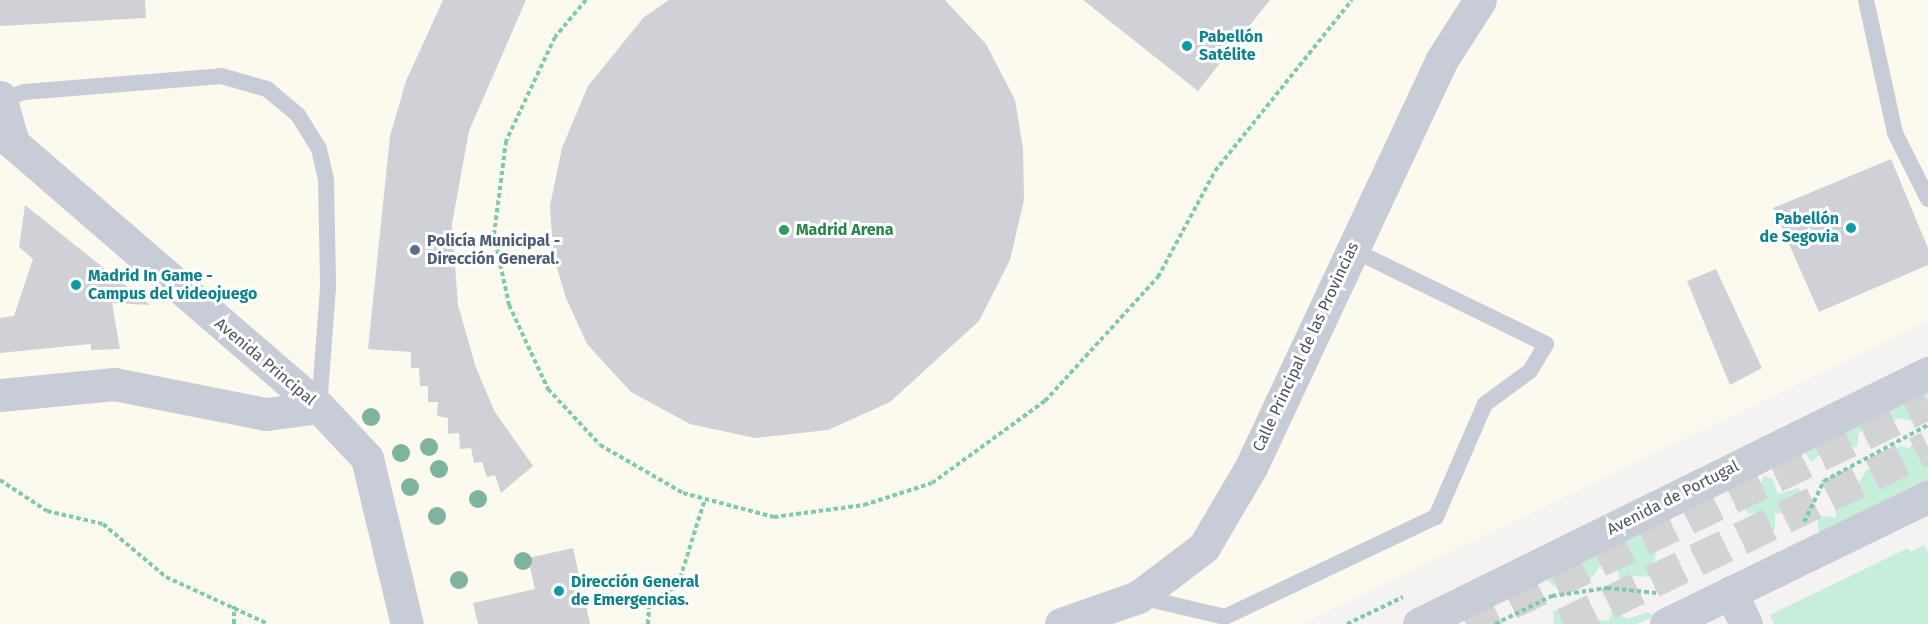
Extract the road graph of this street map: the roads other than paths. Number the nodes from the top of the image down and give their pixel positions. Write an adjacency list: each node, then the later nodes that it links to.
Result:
1 (1480, 0): 6 (street, Calle Principal de las Provincias)
2 (1866, 0): 5 (lane)
3 (2, 98): 4 (street, Avenida Principal); 9 (lane)
4 (6, 138): 9 (street, Avenida Principal)
5 (1928, 199)
6 (1351, 249): 12 (street, Calle Principal de las Provincias); 12 (lane)
7 (1928, 373): 15 (street, Avenida de Portugal)
8 (0, 395): 9 (street)
9 (319, 407): 13 (street, Avenida Principal)
10 (1928, 497): 11 (street)
11 (1731, 592): 16 (street); 17 (street)
12 (1138, 597): 14 (street, Calle Principal de las Provincias)
13 (407, 624)
14 (1061, 624)
15 (1419, 624)
16 (1665, 624)
17 (1746, 624)

